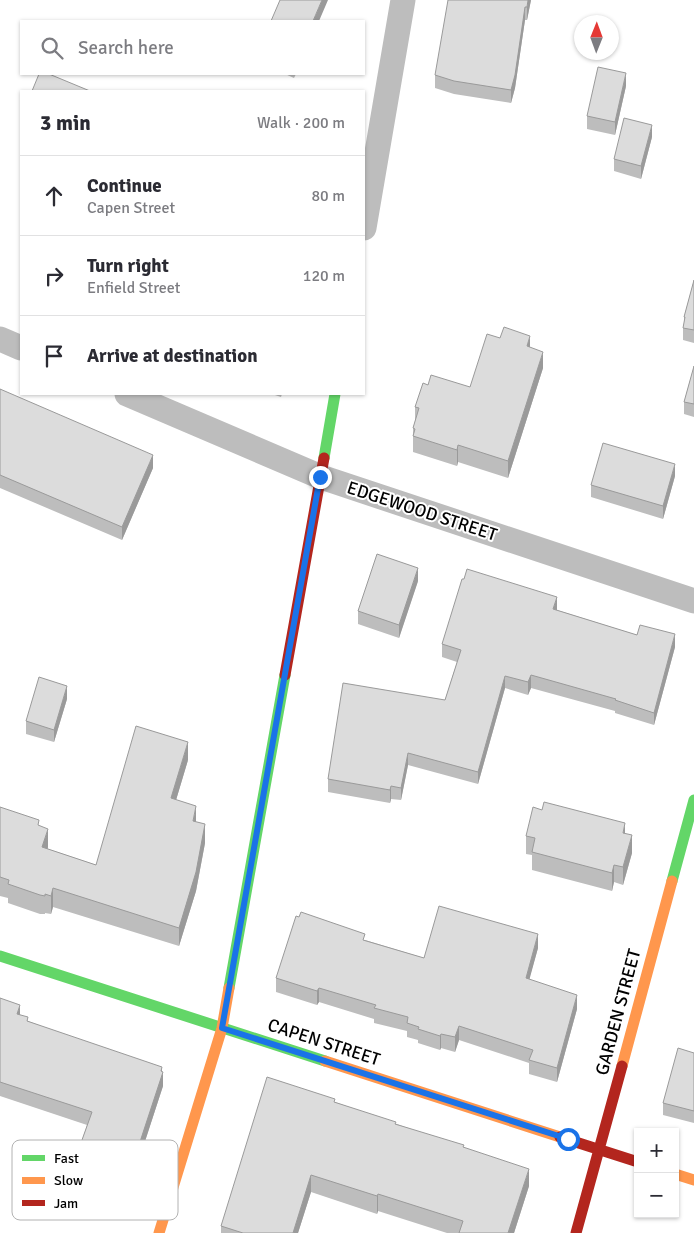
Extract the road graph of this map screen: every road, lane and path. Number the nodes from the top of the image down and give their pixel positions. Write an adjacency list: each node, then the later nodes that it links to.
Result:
1 (403, 0): 2 (street)
2 (365, 222)
3 (0, 339): 4 (street)
4 (20, 348)
5 (129, 395): 7 (street, EDGEWOOD STREET)
6 (335, 395): 7 (street)
7 (320, 477): 8 (street, EDGEWOOD STREET); 11 (street)
8 (694, 601)
9 (694, 800): 12 (street, GARDEN STREET)
10 (0, 956): 11 (street, CAPEN STREET)
11 (222, 1028): 12 (street, CAPEN STREET); 14 (street)
12 (599, 1149): 13 (street, CAPEN STREET); 19 (street, GARDEN STREET)
13 (634, 1161)
14 (178, 1171)
15 (679, 1175): 16 (street)
16 (694, 1180)
17 (163, 1220): 18 (street)
18 (159, 1233)
19 (576, 1233)

